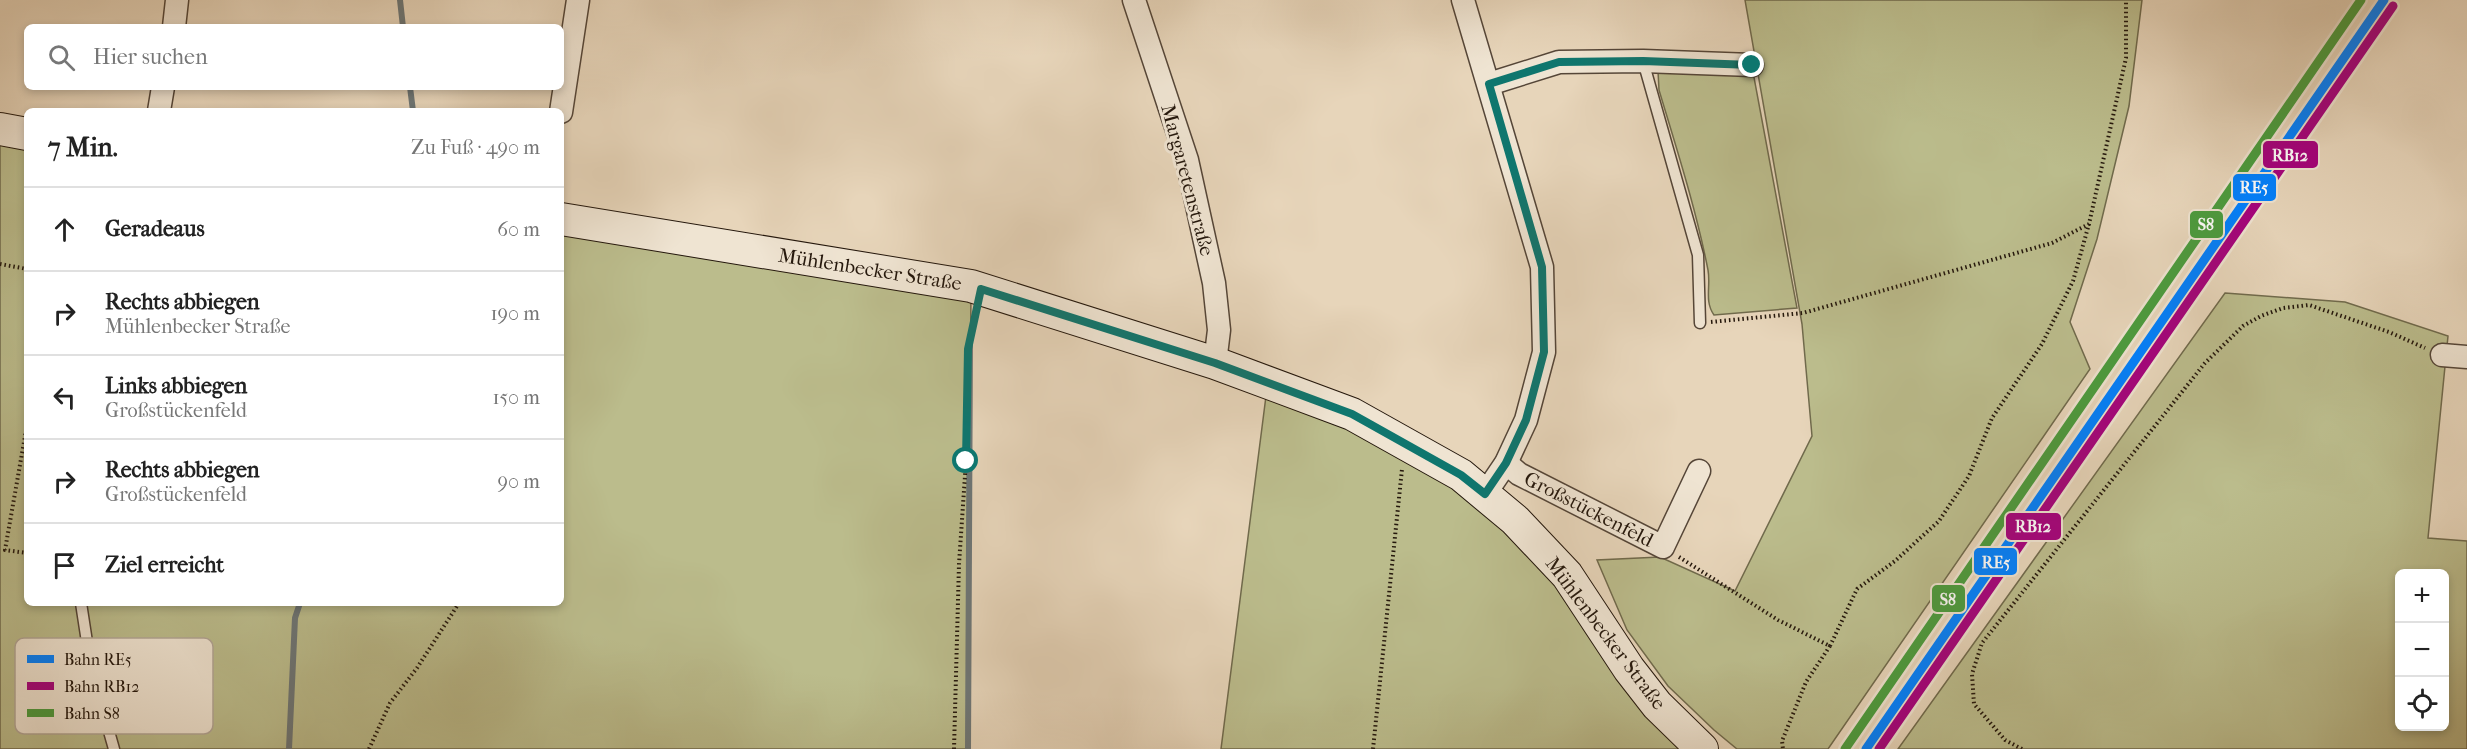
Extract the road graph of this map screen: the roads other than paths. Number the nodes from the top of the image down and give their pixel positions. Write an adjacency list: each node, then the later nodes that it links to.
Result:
1 (177, 0): 5 (street)
2 (579, 0): 11 (street)
3 (1134, 0): 18 (street, Margaretenstraße)
4 (1463, 0): 8 (street, Großstückenfeld)
5 (174, 24)
6 (1643, 61): 7 (street); 8 (street); 15 (lane)
7 (1752, 65)
8 (1489, 84): 19 (street, Großstückenfeld)
9 (163, 90): 10 (street)
10 (160, 108)
11 (562, 108)
12 (0, 129): 13 (main road)
13 (24, 133)
14 (564, 220): 18 (main road, Mühlenbecker Straße)
15 (1700, 323)
16 (2442, 355): 17 (street)
17 (2467, 357)
18 (1215, 363): 21 (main road, Mühlenbecker Straße)
19 (1506, 463): 20 (street, Großstückenfeld); 21 (street, Großstückenfeld)
20 (1699, 471)
21 (1485, 494): 26 (main road, Mühlenbecker Straße)
22 (81, 606): 23 (lane)
23 (86, 638)
24 (110, 734): 25 (lane)
25 (114, 749)
26 (1702, 749)

